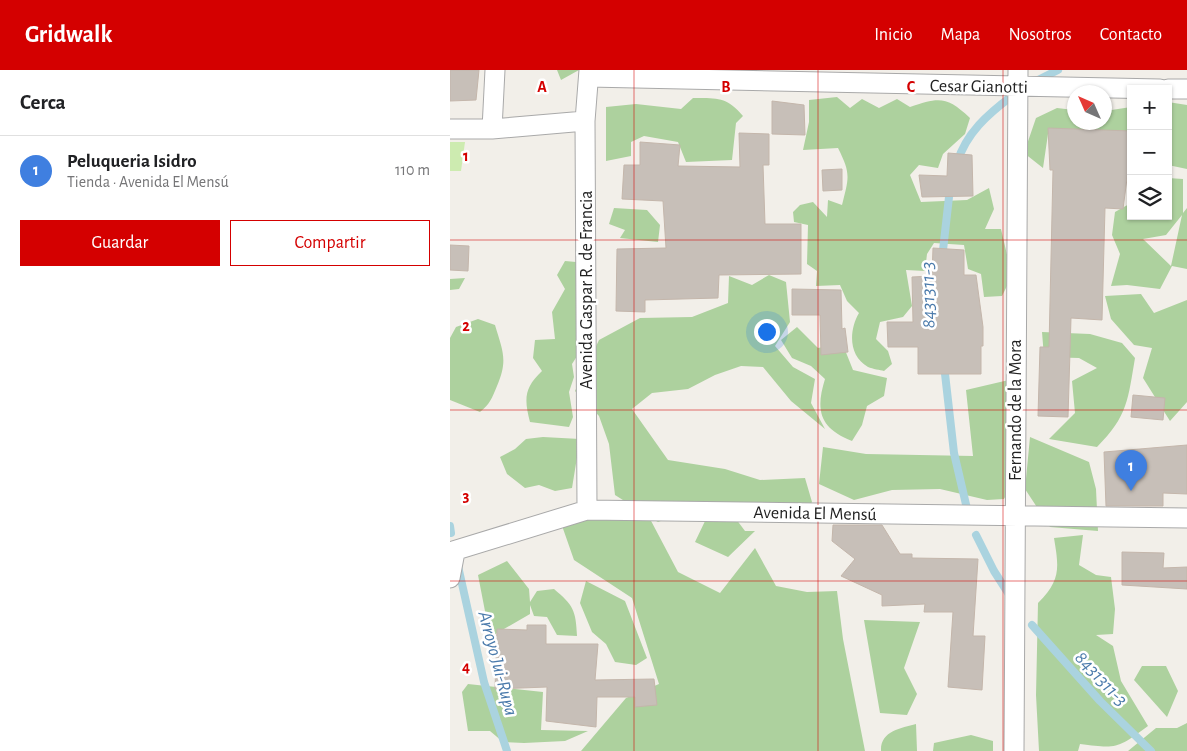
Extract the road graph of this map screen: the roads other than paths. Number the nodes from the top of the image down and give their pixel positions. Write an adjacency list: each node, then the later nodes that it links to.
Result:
1 (495, 70): 9 (street)
2 (589, 74): 3 (street, Cesar Gianotti); 7 (street, Avenida Gaspar R. de Francia)
3 (1017, 79): 4 (street, Cesar Gianotti); 11 (street, Fernando de la Mora)
4 (1127, 87)
5 (1172, 89): 6 (street)
6 (1187, 89)
7 (585, 121): 9 (street); 10 (street, Avenida Gaspar R. de Francia)
8 (450, 128): 9 (street)
9 (492, 129)
10 (587, 510): 11 (street, Avenida El Mensú); 13 (street, Avenida El Mensú)
11 (1015, 516): 12 (street, Avenida El Mensú); 15 (street, Fernando de la Mora)
12 (1187, 518)
13 (452, 552): 14 (street)
14 (450, 578)
15 (1014, 751)

